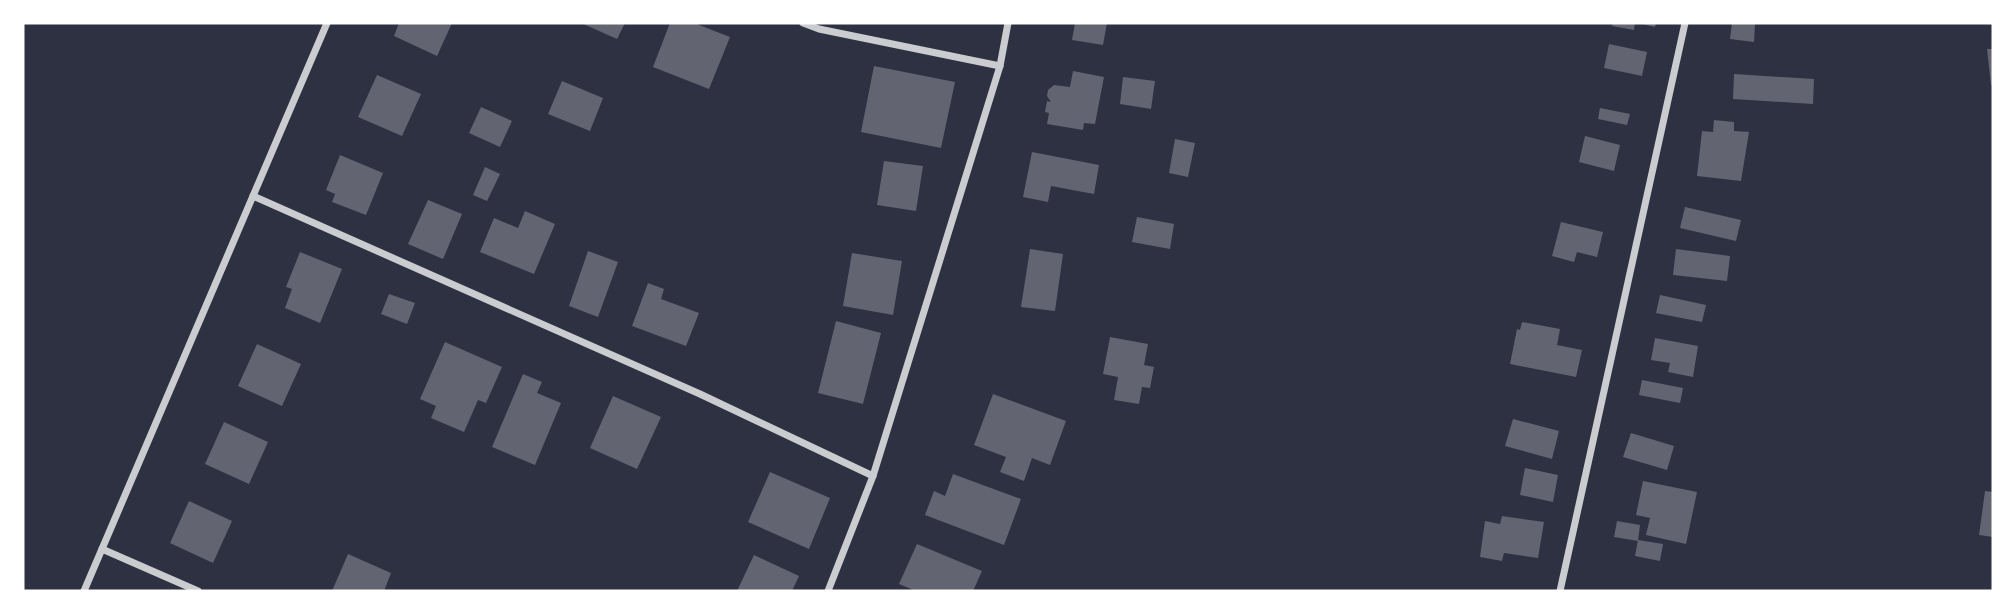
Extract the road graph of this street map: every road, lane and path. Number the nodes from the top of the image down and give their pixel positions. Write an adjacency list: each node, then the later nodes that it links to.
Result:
1 (327, 23): 6 (street)
2 (803, 23): 5 (street)
3 (1008, 23): 5 (street)
4 (1685, 23): 12 (street)
5 (1000, 66): 7 (street)
6 (253, 196): 7 (street); 8 (street)
7 (873, 476): 11 (street)
8 (102, 549): 9 (street); 10 (street)
9 (84, 591)
10 (198, 591)
11 (828, 591)
12 (1560, 591)

